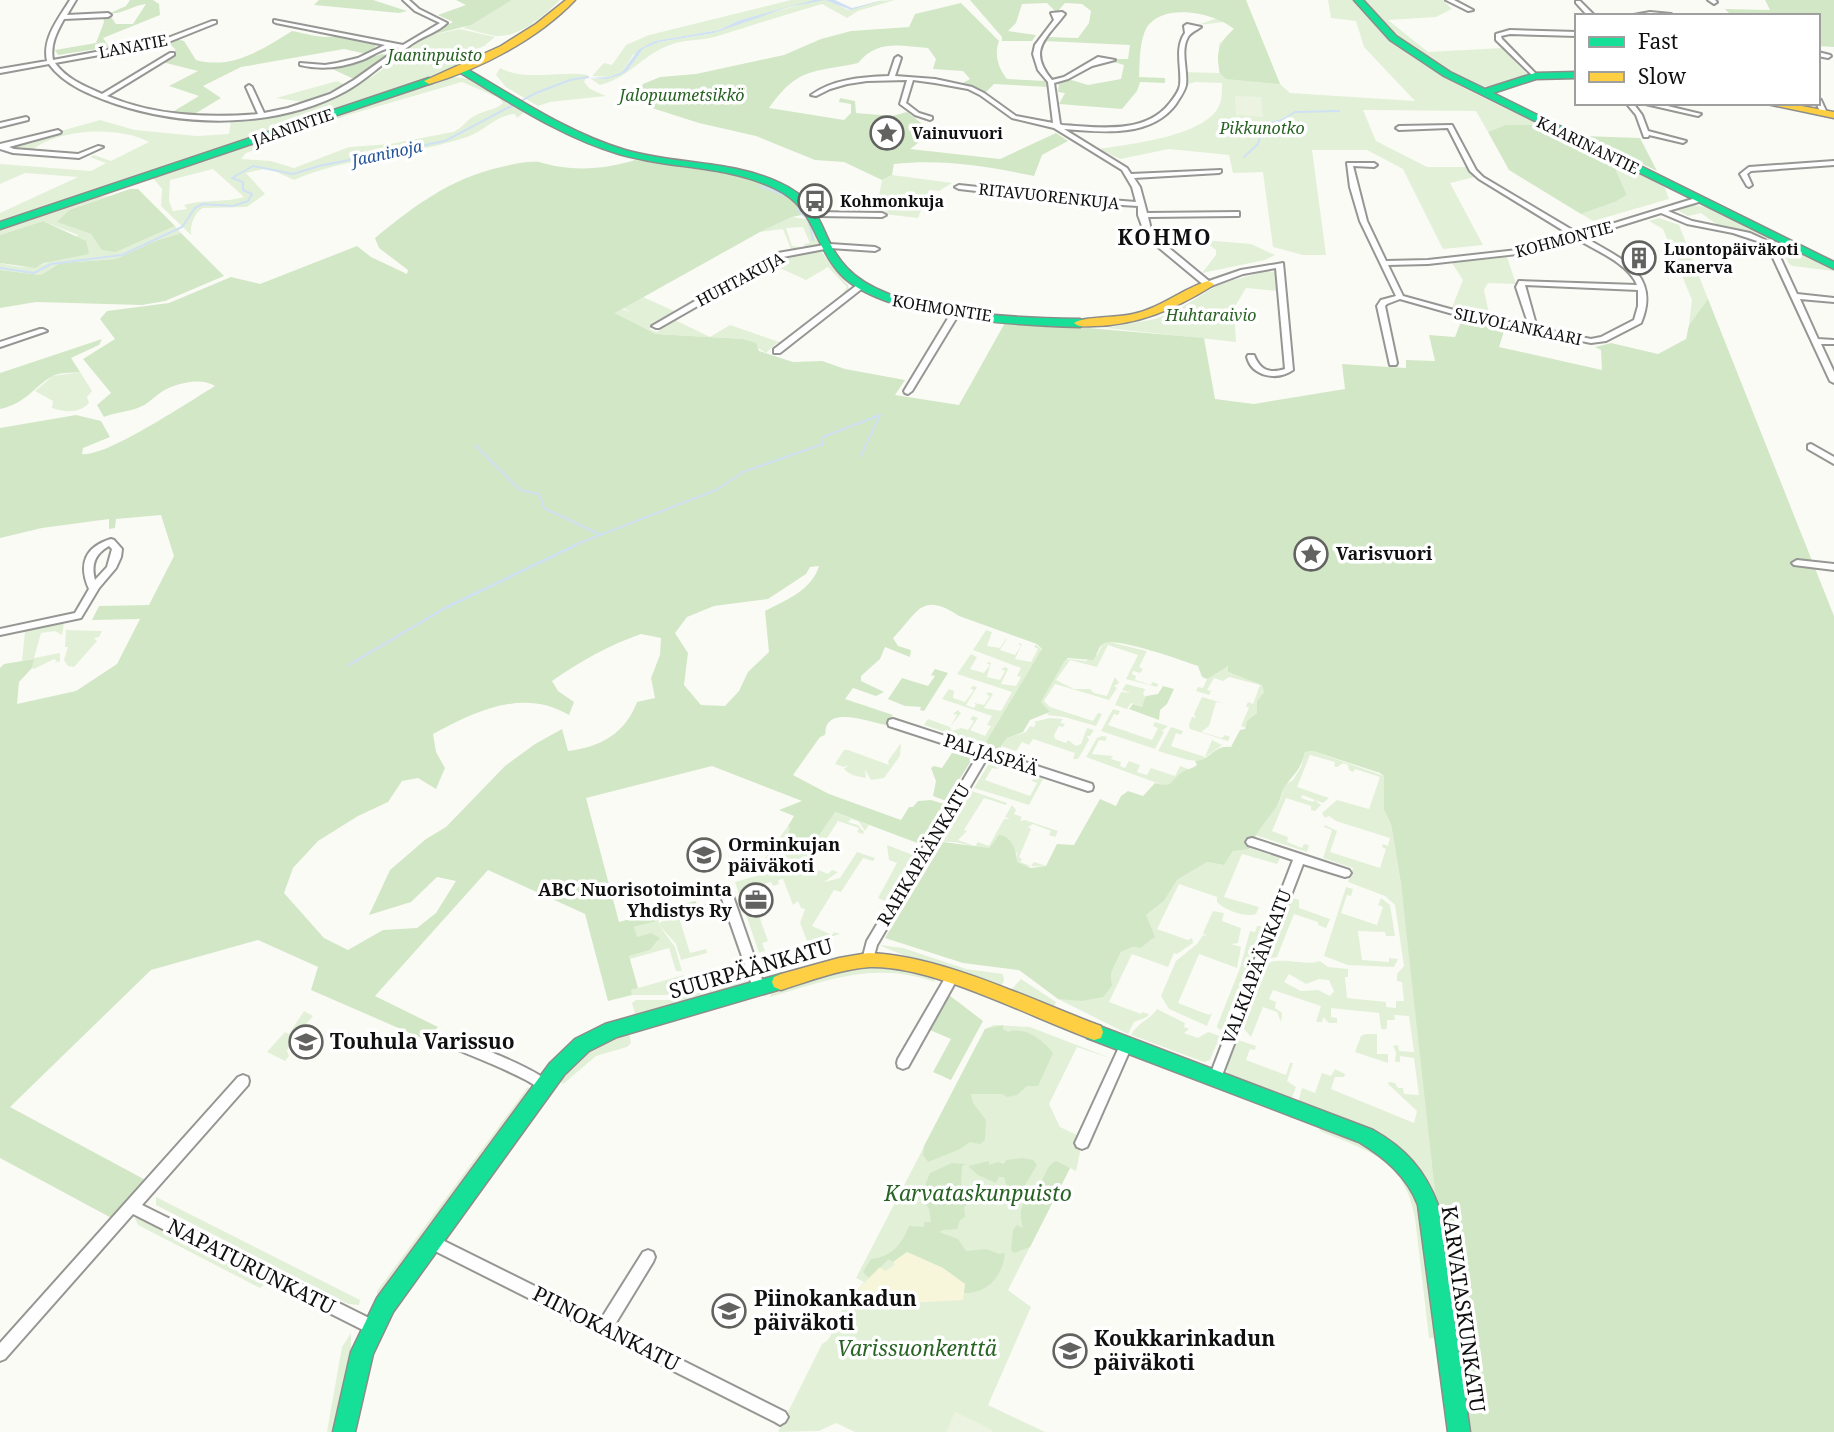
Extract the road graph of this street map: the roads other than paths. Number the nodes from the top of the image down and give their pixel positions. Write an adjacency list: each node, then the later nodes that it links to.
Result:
1 (73, 0): 10 (street)
2 (406, 0): 17 (street)
3 (571, 0): 25 (street, JAANINTIE)
4 (1358, 0): 33 (street, KAARINANTIE)
5 (1449, 0): 7 (street)
6 (1578, 2): 8 (street)
7 (1470, 10)
8 (1590, 14)
9 (108, 15): 10 (street)
10 (63, 17): 22 (street)
11 (1056, 19): 31 (street)
12 (214, 22): 22 (street, LANATIE)
13 (276, 22): 16 (street)
14 (1188, 32): 45 (street)
15 (1575, 34): 28 (street)
16 (391, 44): 17 (street); 23 (street)
17 (405, 47): 41 (street)
18 (172, 54): 35 (street)
19 (1820, 54): 20 (street)
20 (1828, 56)
21 (898, 58): 29 (street)
22 (50, 61): 26 (street, LANATIE); 35 (street)
23 (302, 64)
24 (1090, 65): 31 (street)
25 (462, 70): 60 (street, KOHMONTIE); 64 (street, JAANINTIE)
26 (0, 71)
27 (1575, 75): 28 (street)
28 (1535, 76): 33 (street)
29 (891, 80): 30 (street); 34 (street)
30 (910, 80): 42 (street); 45 (street)
31 (1051, 82): 45 (street)
32 (249, 87): 41 (street)
33 (1484, 93): 57 (street, KAARINANTIE)
34 (814, 95)
35 (101, 97): 41 (street)
36 (1631, 105): 48 (street)
37 (1654, 105): 40 (street)
38 (1781, 105): 39 (street)
39 (1829, 112)
40 (1698, 114)
41 (262, 115)
42 (930, 118)
43 (26, 119): 44 (street)
44 (0, 125)
45 (1057, 127): 54 (street)
46 (1399, 128): 65 (street)
47 (58, 132): 49 (street)
48 (1683, 141)
49 (0, 146): 50 (street)
50 (100, 147)
51 (1834, 163): 55 (street)
52 (1374, 165): 68 (street)
53 (1219, 171): 54 (street)
54 (1131, 176): 58 (street)
55 (1749, 185)
56 (959, 187): 58 (street, RITAVUORENKUJA)
57 (1699, 199): 59 (street, KOHMONTIE); 69 (street, KAARINANTIE)
58 (1139, 204): 63 (street)
59 (1662, 211): 65 (street, KOHMONTIE); 73 (street)
60 (816, 214): 62 (street); 66 (street, KOHMONTIE)
61 (1236, 214): 63 (street)
62 (882, 215)
63 (1142, 215): 70 (street)
64 (0, 226)
65 (1577, 238): 68 (street, KOHMONTIE); 72 (street)
66 (830, 246): 67 (street, HUHTAKUJA); 71 (street, KOHMONTIE); 77 (street, HUHTAKUJA)
67 (875, 249)
68 (1384, 263): 74 (street)
69 (1834, 266)
70 (1208, 284): 76 (street, KOHMONTIE); 84 (street, KOHMONTIE)
71 (860, 287): 76 (street, KOHMONTIE); 83 (street)
72 (1642, 288): 78 (street, SILVOLANKAARI); 78 (street)
73 (1794, 296): 75 (street); 80 (street)
74 (1400, 297): 78 (street, SILVOLANKAARI); 85 (street)
75 (1834, 300)
76 (956, 312): 87 (street)
77 (656, 327)
78 (1534, 329)
79 (43, 331): 82 (street)
80 (1815, 341): 81 (street); 86 (street)
81 (1834, 342)
82 (0, 345)
83 (777, 351)
84 (1251, 358)
85 (1393, 363)
86 (1834, 381)
87 (908, 391)
88 (1811, 447): 89 (street)
89 (1834, 461)
90 (1797, 563): 91 (street)
91 (1834, 567)
92 (93, 588): 93 (street)
93 (0, 632)
94 (893, 723): 95 (street, PALJASPÄÄ)
95 (985, 753): 96 (street, PALJASPÄÄ); 101 (street, RAHKAPÄÄNKATU)
96 (1088, 787)
97 (1252, 842): 98 (street)
98 (1300, 858): 99 (street); 107 (street, VALKIAPÄÄNKATU)
99 (1345, 873)
100 (727, 896): 103 (street)
101 (868, 960): 102 (street, SUURPÄÄNKATU); 103 (street, SUURPÄÄNKATU)
102 (951, 977): 105 (street, SUURPÄÄNKATU); 106 (street)
103 (759, 988): 109 (street, SUURPÄÄNKATU)
104 (450, 1041): 109 (street)
105 (1127, 1043): 107 (street, SUURPÄÄNKATU); 111 (street)
106 (903, 1063)
107 (1215, 1077): 110 (street, SUURPÄÄNKATU)
108 (243, 1081): 112 (street)
109 (545, 1085): 113 (street, SUURPÄÄNKATU)
110 (1366, 1136): 120 (street, KARVATASKUNKATU)
111 (1082, 1143)
112 (130, 1206): 115 (street, NAPATURUNKATU); 117 (street)
113 (432, 1242): 115 (street, SUURPÄÄNKATU); 116 (street, PIINOKANKATU)
114 (648, 1257): 116 (street)
115 (372, 1327): 119 (street, SUURPÄÄNKATU)
116 (604, 1328): 118 (street, PIINOKANKATU)
117 (0, 1354)
118 (780, 1417)
119 (344, 1432)
120 (1459, 1432)

